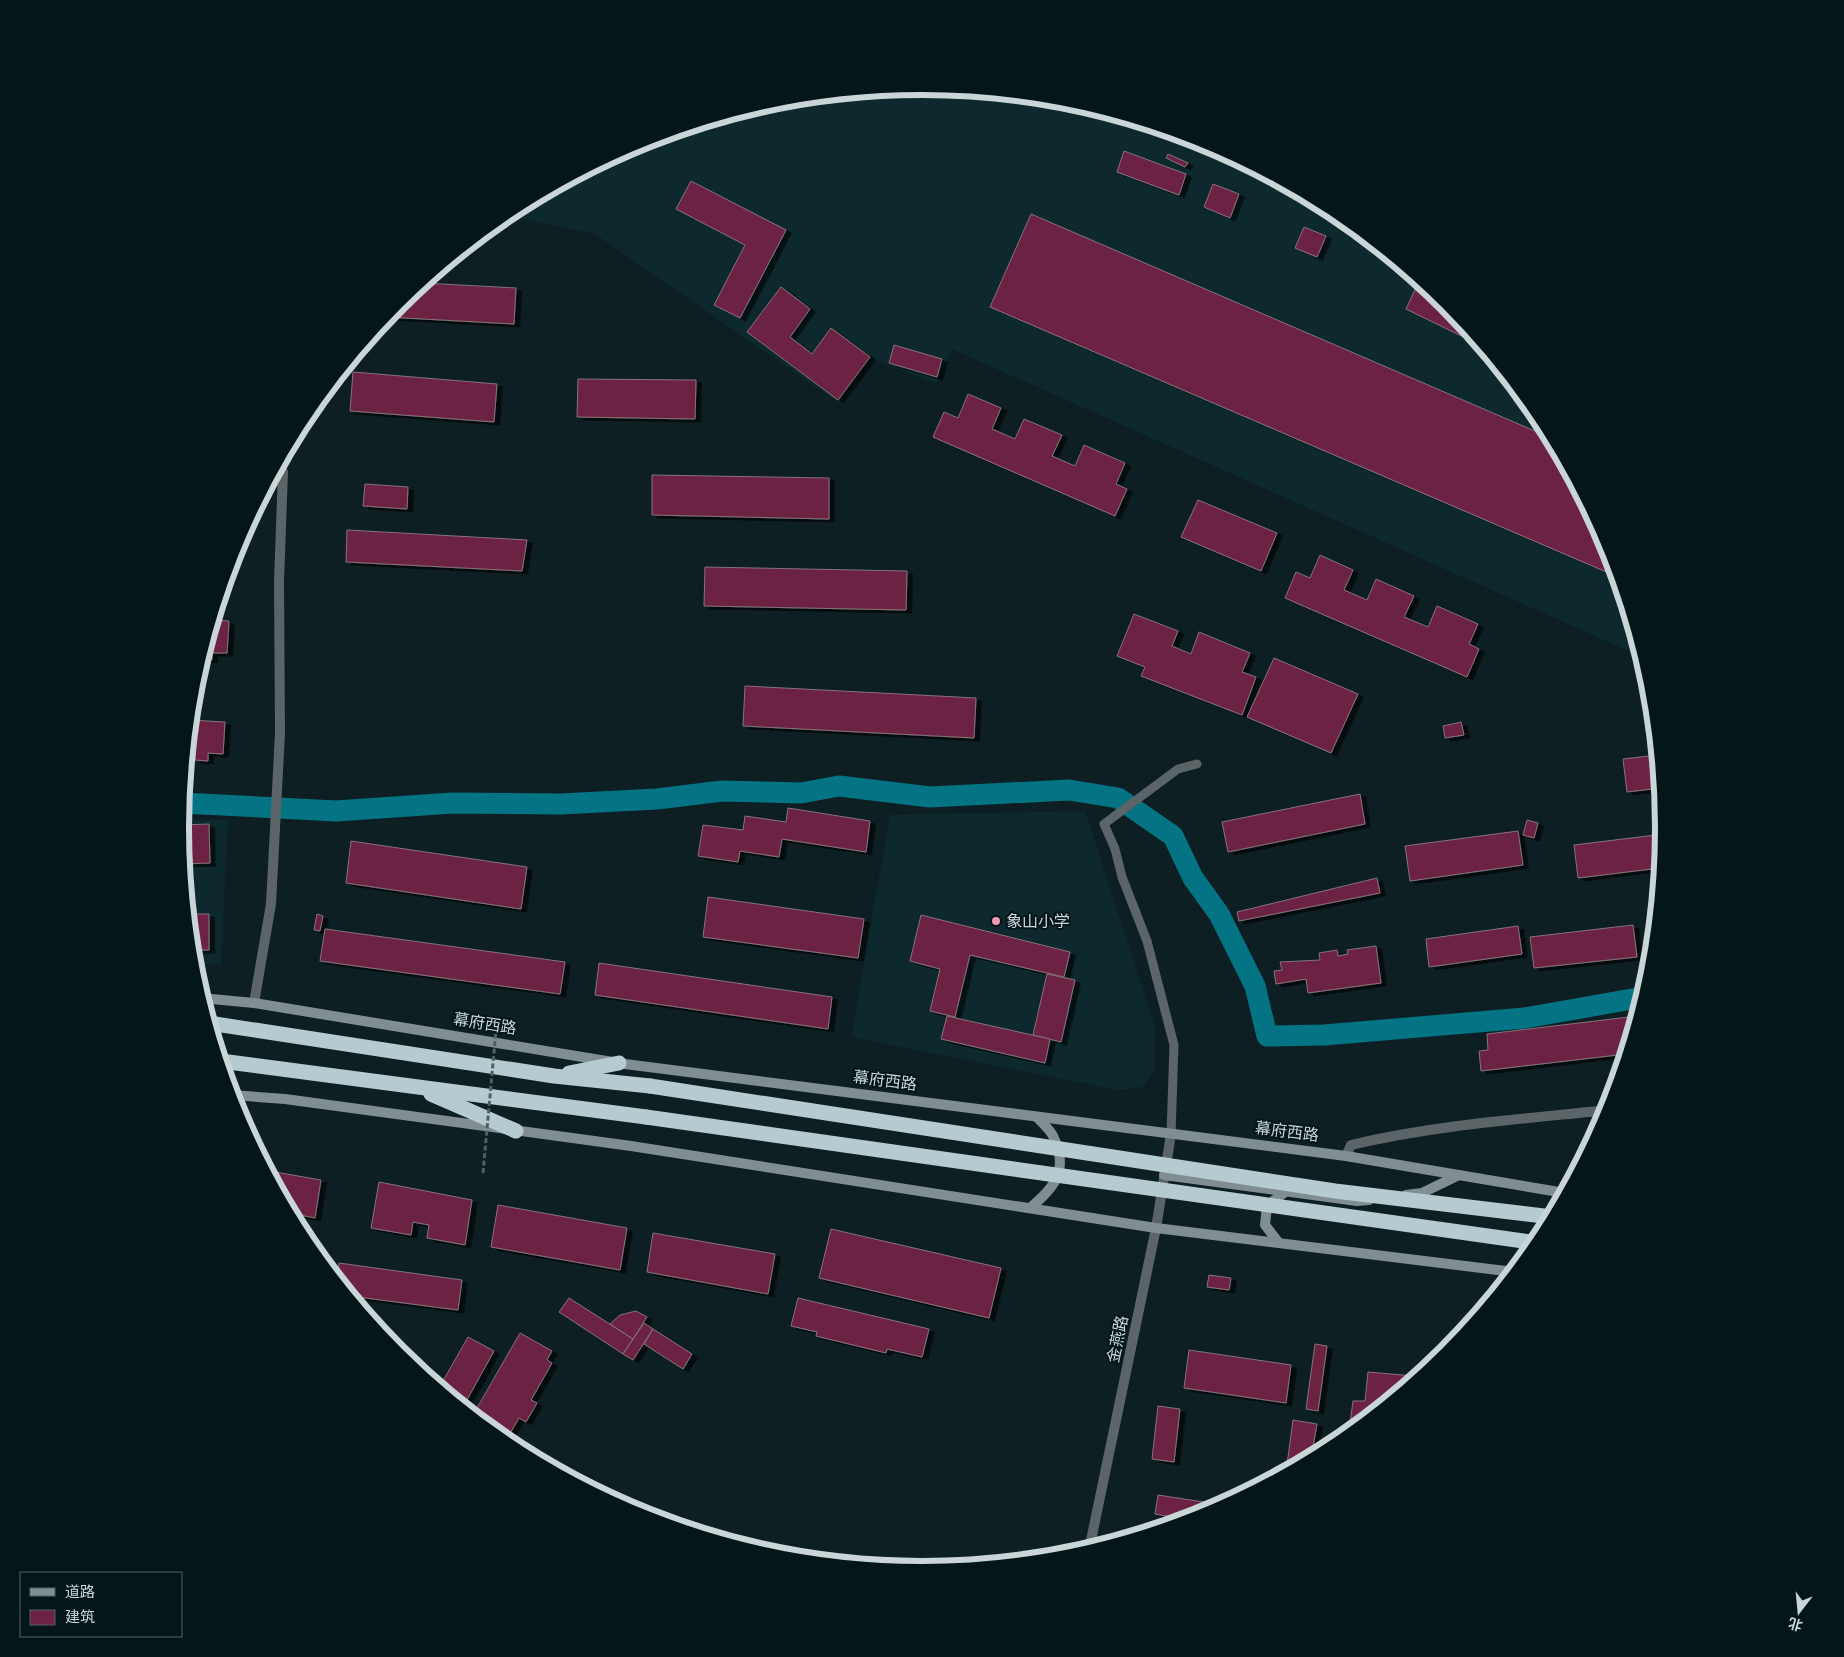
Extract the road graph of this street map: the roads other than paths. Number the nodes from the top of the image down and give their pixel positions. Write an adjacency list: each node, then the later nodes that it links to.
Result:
1 (283, 472): 4 (street)
2 (1197, 764): 14 (lane)
3 (209, 999): 4 (main road, 幕府西路)
4 (254, 1003): 7 (main road, 幕府西路)
5 (215, 1024): 8 (highway)
6 (226, 1062): 9 (highway)
7 (618, 1063): 8 (highway); 12 (main road, 幕府西路)
8 (554, 1076): 21 (highway, bridge)
9 (414, 1087): 13 (highway); 23 (highway, bridge)
10 (239, 1096): 13 (main road)
11 (1599, 1111): 15 (street)
12 (1036, 1117): 14 (main road, 幕府西路); 20 (main road)
13 (516, 1131): 20 (main road)
14 (1171, 1134): 15 (main road, 幕府西路); 16 (street, 金燕路)
15 (1346, 1156): 17 (main road, 幕府西路)
16 (1164, 1175): 18 (main road); 22 (street, 金燕路)
17 (1458, 1176): 18 (main road); 19 (main road, 幕府西路)
18 (1285, 1192): 24 (main road)
19 (1559, 1192)
20 (1030, 1208): 22 (main road)
21 (1544, 1216)
22 (1156, 1228): 24 (main road); 26 (street, 金燕路)
23 (1528, 1242)
24 (1280, 1243): 25 (main road)
25 (1507, 1271)
26 (1091, 1542)

